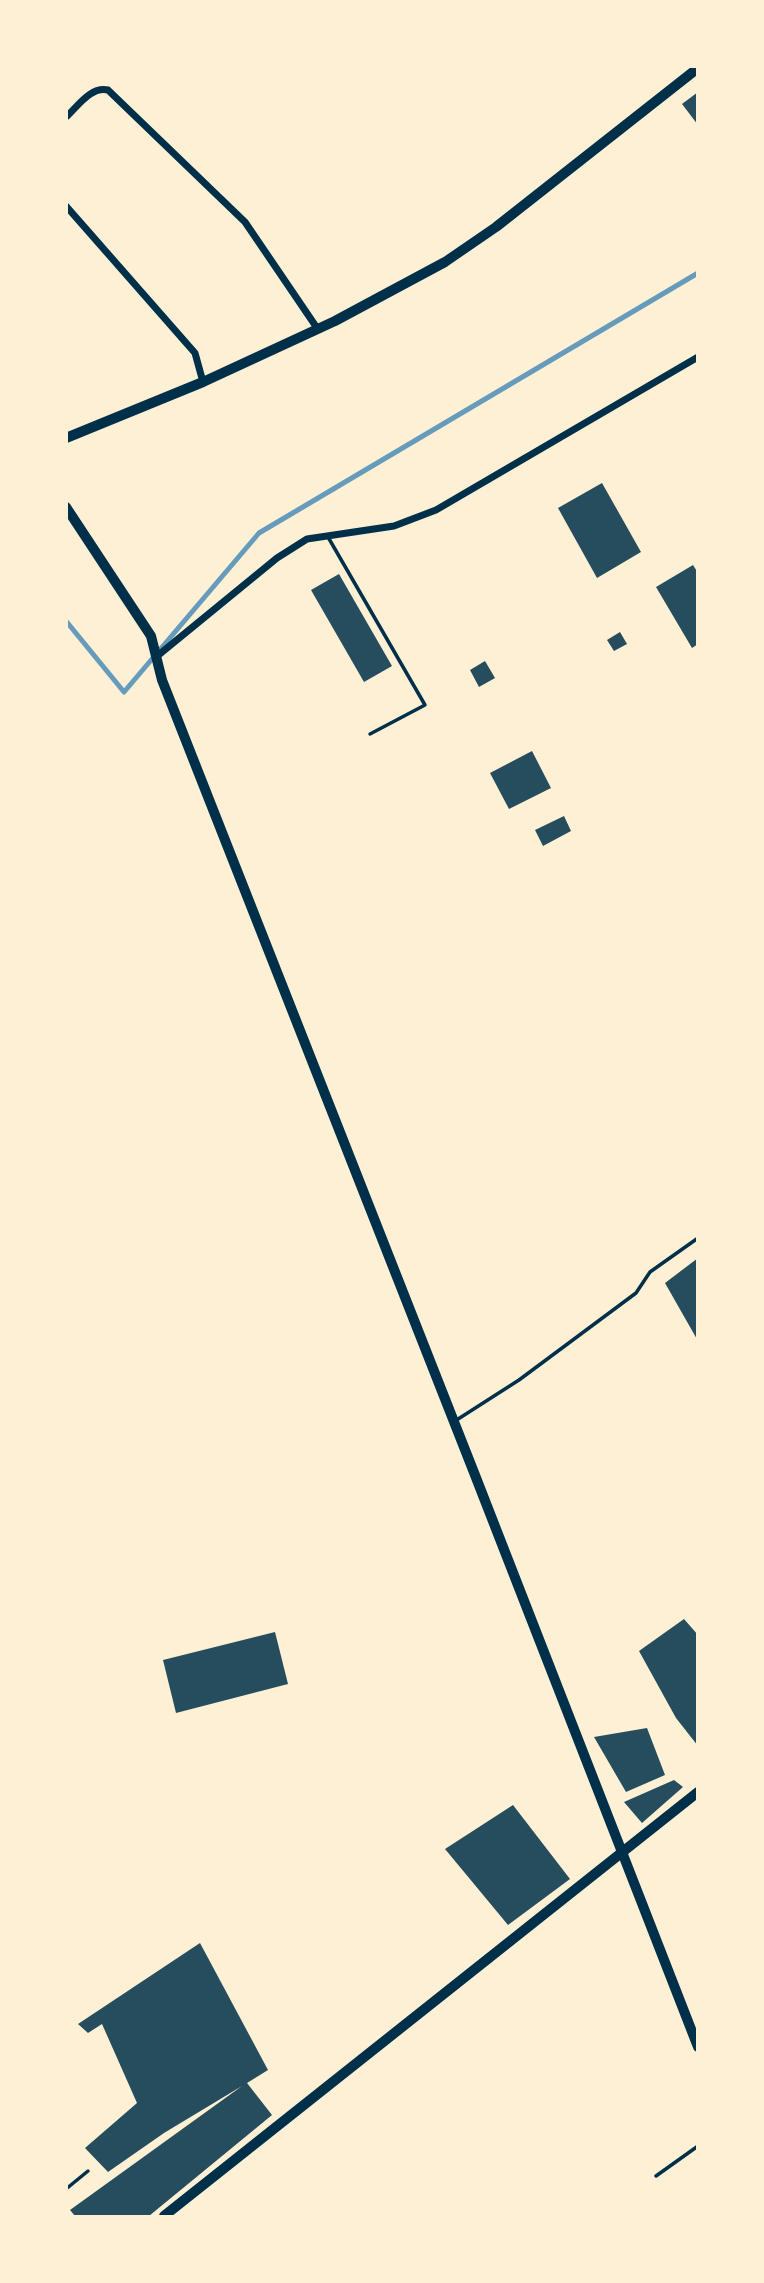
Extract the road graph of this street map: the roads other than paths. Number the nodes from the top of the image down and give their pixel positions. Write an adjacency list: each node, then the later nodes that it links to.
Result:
1 (690, 70): 4 (street)
2 (66, 117): 4 (street)
3 (66, 206): 6 (street)
4 (317, 328): 6 (street)
5 (698, 356): 9 (street)
6 (203, 382): 7 (street)
7 (66, 438)
8 (66, 507): 10 (street)
9 (328, 537): 10 (street); 11 (lane)
10 (156, 657): 13 (street)
11 (370, 734)
12 (698, 1238): 13 (lane)
13 (454, 1421): 15 (street)
14 (698, 1792): 15 (street)
15 (623, 1852): 16 (street); 21 (street)
16 (698, 2047)
17 (698, 2146): 19 (lane)
18 (88, 2171): 20 (lane)
19 (656, 2176)
20 (66, 2189)
21 (164, 2217)

